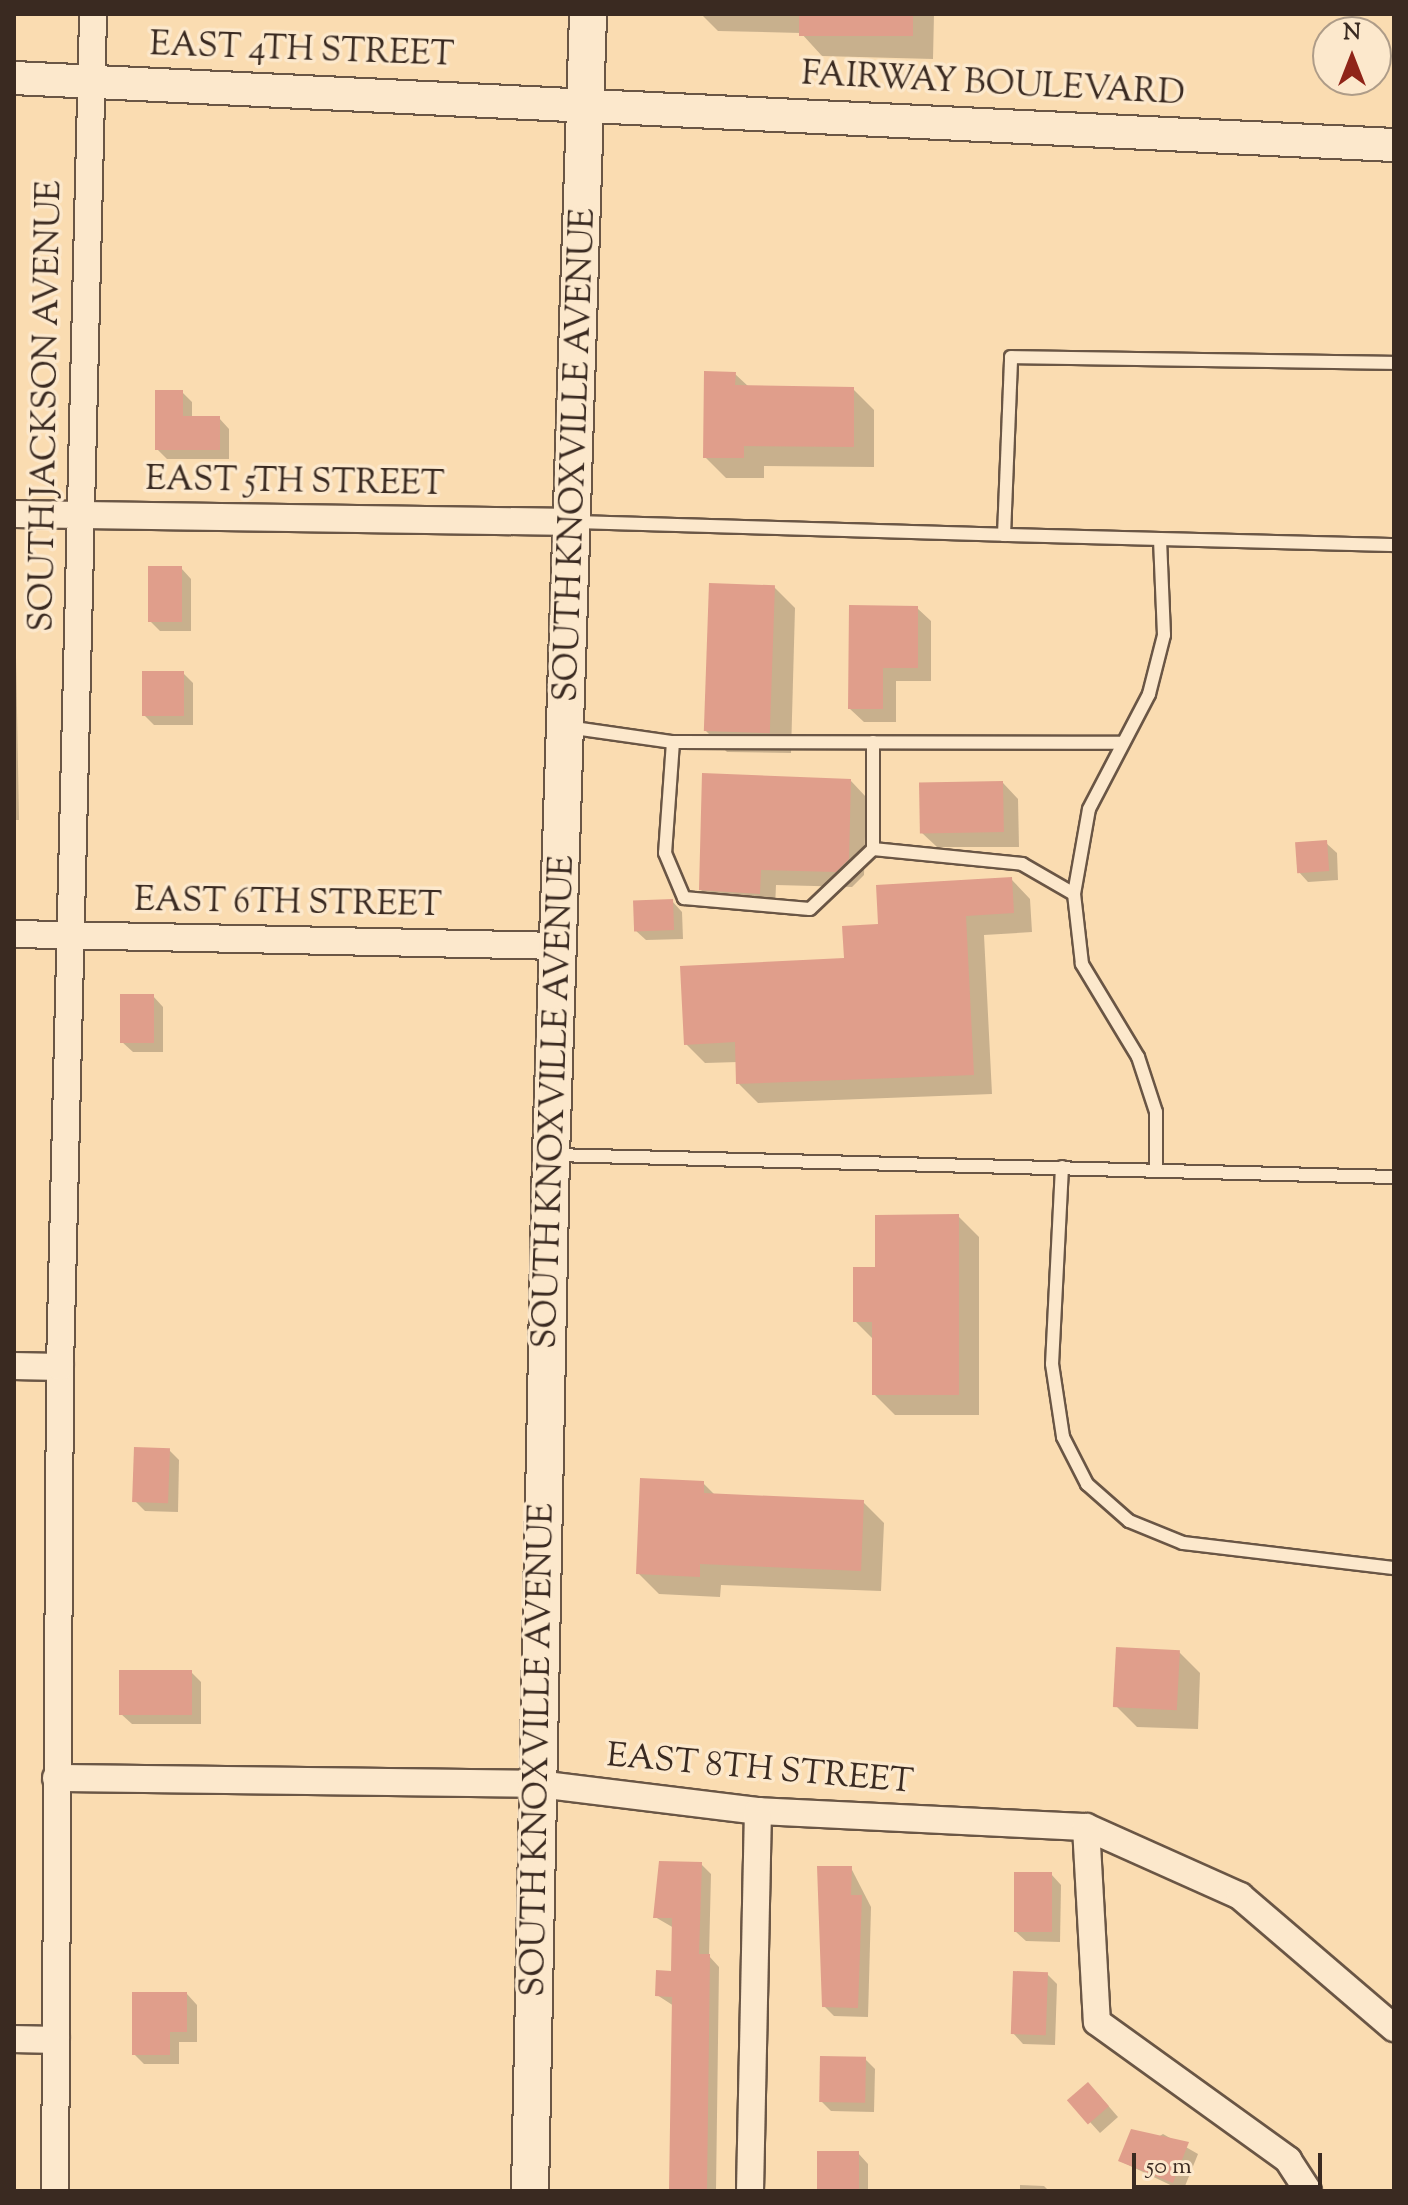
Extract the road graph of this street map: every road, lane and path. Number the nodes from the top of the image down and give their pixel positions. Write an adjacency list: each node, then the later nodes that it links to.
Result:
1 (93, 14): 4 (street, SOUTH JACKSON AVENUE)
2 (588, 14): 5 (main road, SOUTH KNOXVILLE AVENUE)
3 (14, 78): 4 (street, EAST 4TH STREET)
4 (92, 80): 5 (street, EAST 4TH STREET); 9 (street, SOUTH JACKSON AVENUE)
5 (587, 101): 6 (street, FAIRWAY BOULEVARD); 10 (main road, SOUTH KNOXVILLE AVENUE)
6 (1394, 145)
7 (1394, 363): 11 (lane)
8 (14, 514): 9 (street, EAST 5TH STREET)
9 (80, 517): 10 (street, EAST 5TH STREET); 21 (street, SOUTH JACKSON AVENUE)
10 (574, 522): 11 (lane); 14 (main road, SOUTH KNOXVILLE AVENUE)
11 (1004, 535): 12 (lane)
12 (1160, 539): 13 (lane); 17 (lane)
13 (1394, 545)
14 (567, 727): 15 (lane); 22 (main road, SOUTH KNOXVILLE AVENUE)
15 (673, 742): 16 (lane); 18 (lane)
16 (873, 742): 17 (lane); 18 (lane)
17 (1123, 743): 19 (lane)
18 (873, 849): 19 (lane)
19 (1074, 894): 25 (lane)
20 (14, 934): 21 (street, EAST 6TH STREET)
21 (71, 936): 22 (street, EAST 6TH STREET); 28 (street, SOUTH JACKSON AVENUE)
22 (560, 946): 23 (main road, SOUTH KNOXVILLE AVENUE)
23 (551, 1155): 24 (lane); 31 (main road, SOUTH KNOXVILLE AVENUE)
24 (1062, 1167): 25 (lane); 29 (lane)
25 (1156, 1171): 26 (lane)
26 (1394, 1177)
27 (14, 1366): 28 (street)
28 (60, 1367): 30 (street, SOUTH JACKSON AVENUE)
29 (1394, 1568)
30 (56, 1778): 31 (street, EAST 8TH STREET); 36 (street, SOUTH JACKSON AVENUE)
31 (538, 1784): 32 (street, EAST 8TH STREET); 38 (main road, SOUTH KNOXVILLE AVENUE)
32 (758, 1811): 33 (street, EAST 8TH STREET); 39 (street)
33 (1086, 1827): 34 (street, EAST 8TH STREET); 40 (street)
34 (1394, 2028)
35 (14, 2039): 36 (street)
36 (56, 2040): 37 (street, SOUTH JACKSON AVENUE)
37 (55, 2191)
38 (530, 2191)
39 (750, 2191)
40 (1308, 2191)

